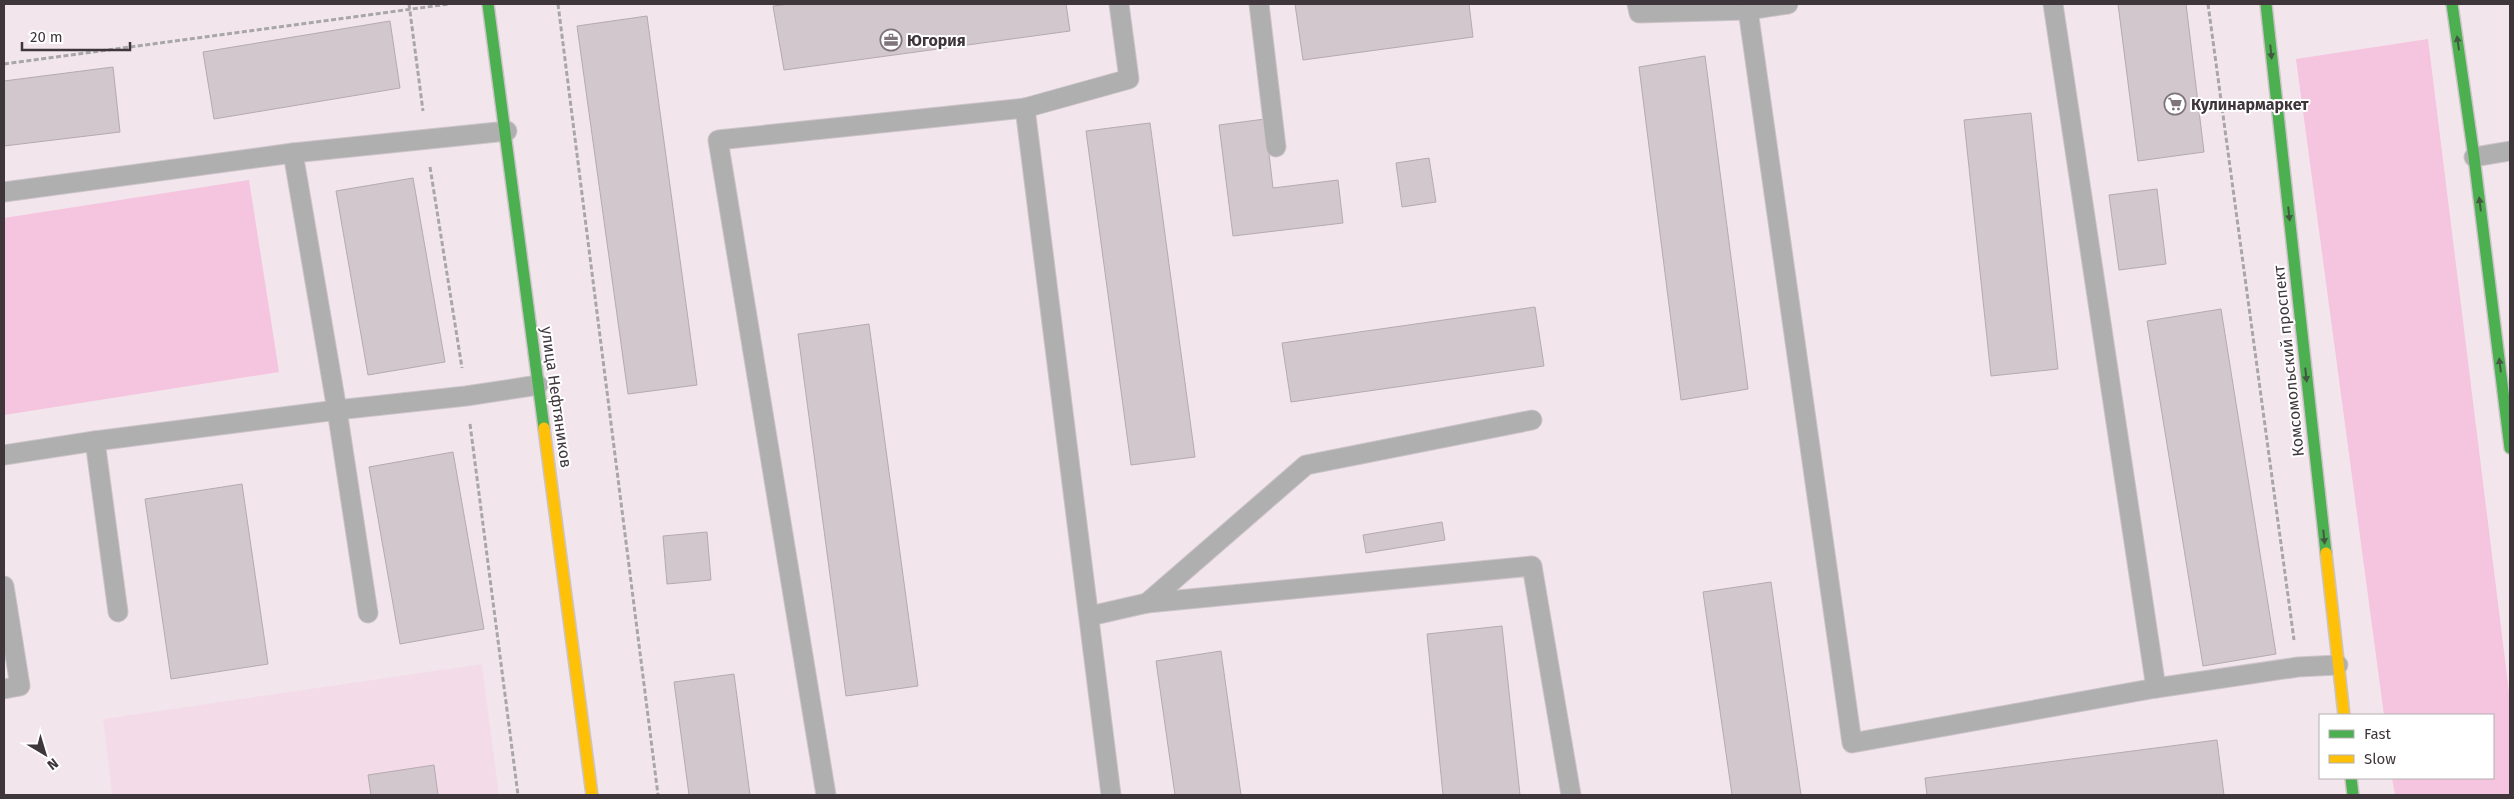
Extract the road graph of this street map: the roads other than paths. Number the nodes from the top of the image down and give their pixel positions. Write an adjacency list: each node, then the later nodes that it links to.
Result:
1 (488, 4): 11 (main road, улица Нефтяников)
2 (1119, 4): 10 (lane)
3 (1258, 4): 12 (lane)
4 (1636, 4): 9 (lane)
5 (1788, 4): 9 (lane)
6 (2053, 4): 29 (lane)
7 (2266, 4): 28 (main road, Комсомольский проспект, one-way to 28)
8 (2452, 4): 15 (main road, one-way to 8)
9 (1748, 10): 29 (lane)
10 (1024, 108): 27 (lane); 34 (lane)
11 (507, 131): 14 (lane); 17 (main road, улица Нефтяников)
12 (1276, 147)
13 (2510, 151): 15 (lane)
14 (293, 153): 16 (lane); 18 (lane)
15 (2474, 157): 21 (main road, one-way to 15)
16 (4, 192)
17 (538, 385): 18 (lane); 33 (main road, улица Нефтяников)
18 (337, 410): 20 (lane); 26 (lane)
19 (1532, 420): 24 (lane)
20 (94, 441): 22 (lane); 25 (lane)
21 (2510, 448)
22 (4, 455)
23 (4, 586): 30 (lane)
24 (1147, 603): 27 (lane); 36 (lane)
25 (118, 612)
26 (368, 613)
27 (1090, 616): 35 (lane)
28 (2338, 665): 29 (lane); 31 (main road, Комсомольский проспект)
29 (2156, 688)
30 (4, 689)
31 (2344, 714)
32 (2351, 779): 37 (main road)
33 (592, 795)
34 (826, 795)
35 (1111, 795)
36 (1571, 795)
37 (2353, 795)

